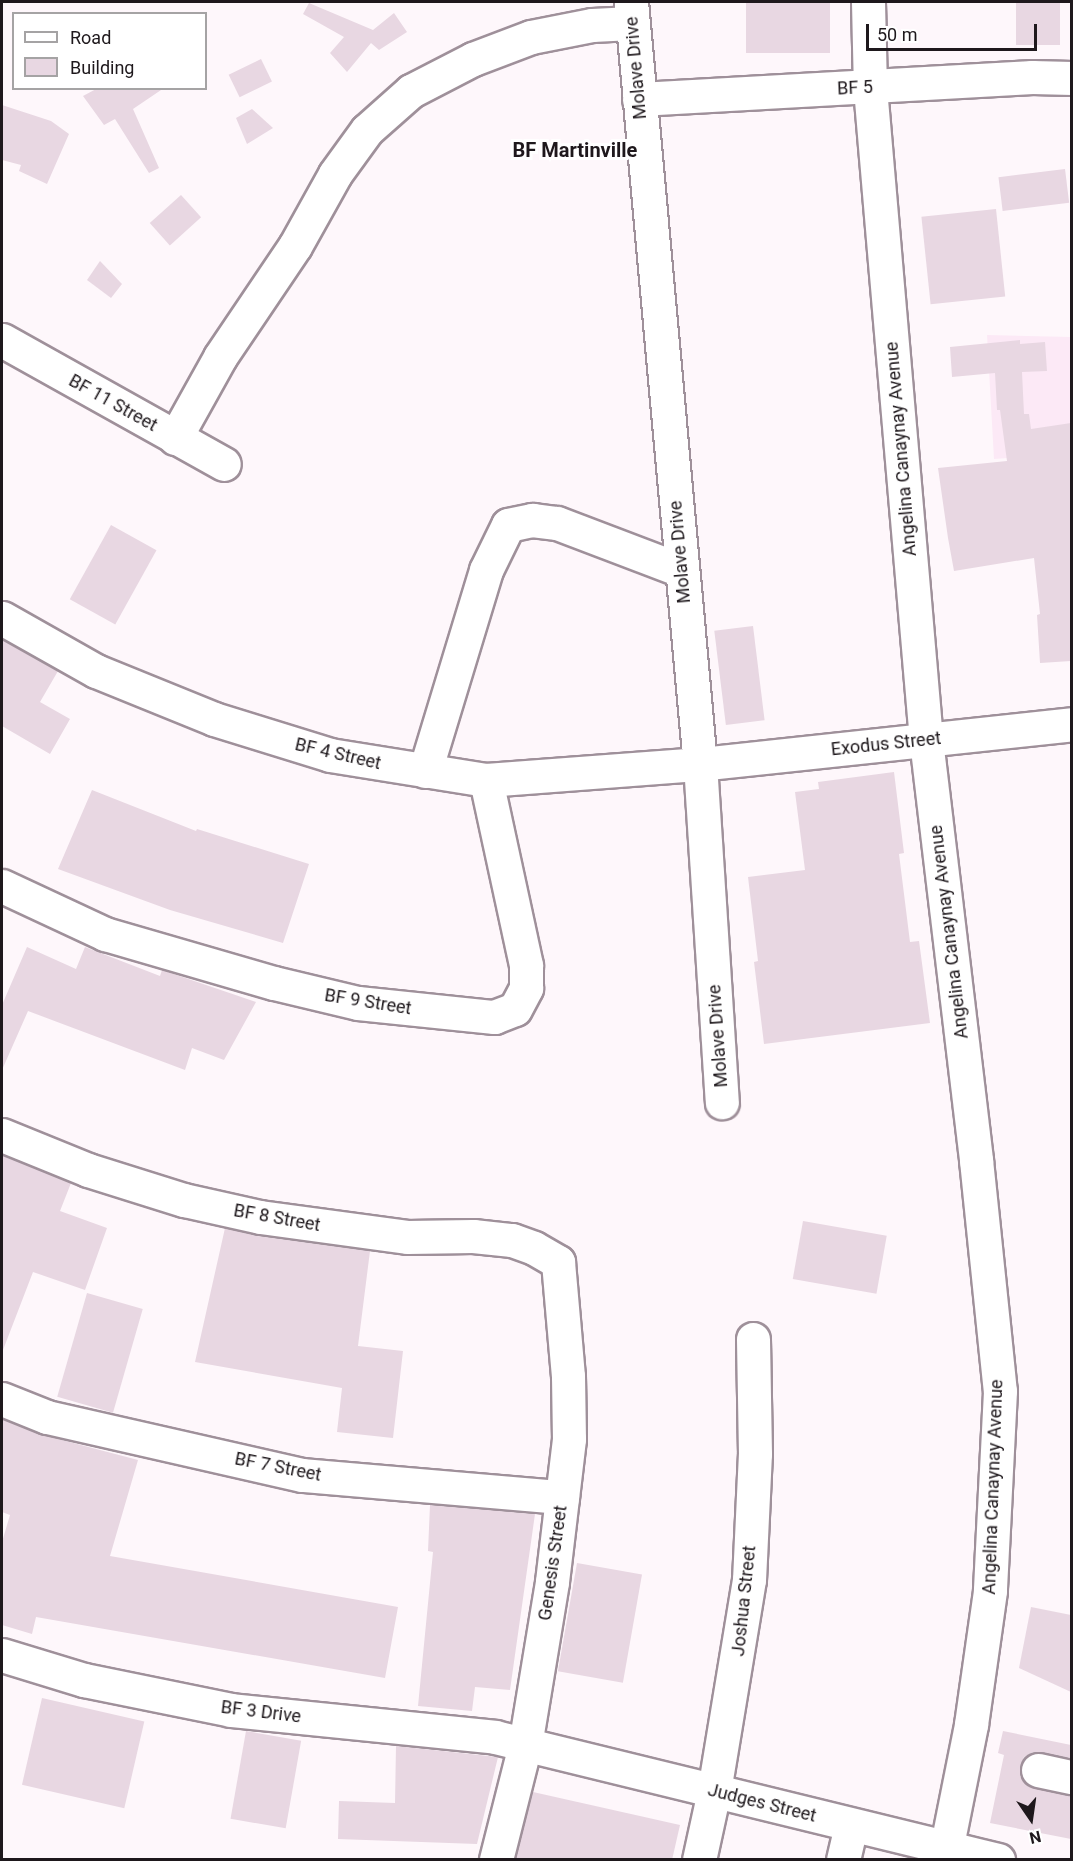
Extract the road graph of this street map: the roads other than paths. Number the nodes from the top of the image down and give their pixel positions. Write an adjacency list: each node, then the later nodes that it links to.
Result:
1 (868, 2): 4 (street, Angelina Canaynay Avenue)
2 (631, 12): 5 (street, Molave Drive); 7 (street)
3 (1071, 78): 4 (street, BF 5)
4 (870, 88): 5 (street, BF 5); 12 (street, Angelina Canaynay Avenue)
5 (639, 99): 9 (street, Molave Drive)
6 (2, 340): 7 (street, BF 11 Street)
7 (175, 438): 8 (street, BF 11 Street)
8 (224, 464)
9 (681, 570): 13 (street, Molave Drive); 14 (street)
10 (2, 618): 14 (street, BF 4 Street)
11 (1071, 724): 12 (street, Exodus Street)
12 (926, 740): 13 (street, Exodus Street); 29 (street, Angelina Canaynay Avenue)
13 (700, 765): 15 (street, BF 4 Street); 17 (street, Molave Drive)
14 (425, 771): 15 (street, BF 4 Street)
15 (486, 780): 16 (street, BF 9 Street)
16 (2, 886)
17 (722, 1102)
18 (2, 1135): 19 (street, BF 8 Street)
19 (558, 1262): 22 (street, Genesis Street)
20 (753, 1339): 27 (street, Joshua Street)
21 (2, 1400): 22 (street, BF 7 Street)
22 (562, 1497): 24 (street, Genesis Street)
23 (2, 1655): 24 (street, BF 3 Drive)
24 (525, 1745): 27 (street, Judges Street); 30 (street, Genesis Street)
25 (1038, 1770): 26 (street)
26 (1071, 1777)
27 (714, 1791): 28 (street, Judges Street); 31 (street, Joshua Street)
28 (851, 1825): 29 (street, Judges Street); 32 (street)
29 (946, 1853): 33 (street, Judges Street)
30 (496, 1860)
31 (699, 1860)
32 (843, 1860)
33 (998, 1860)

